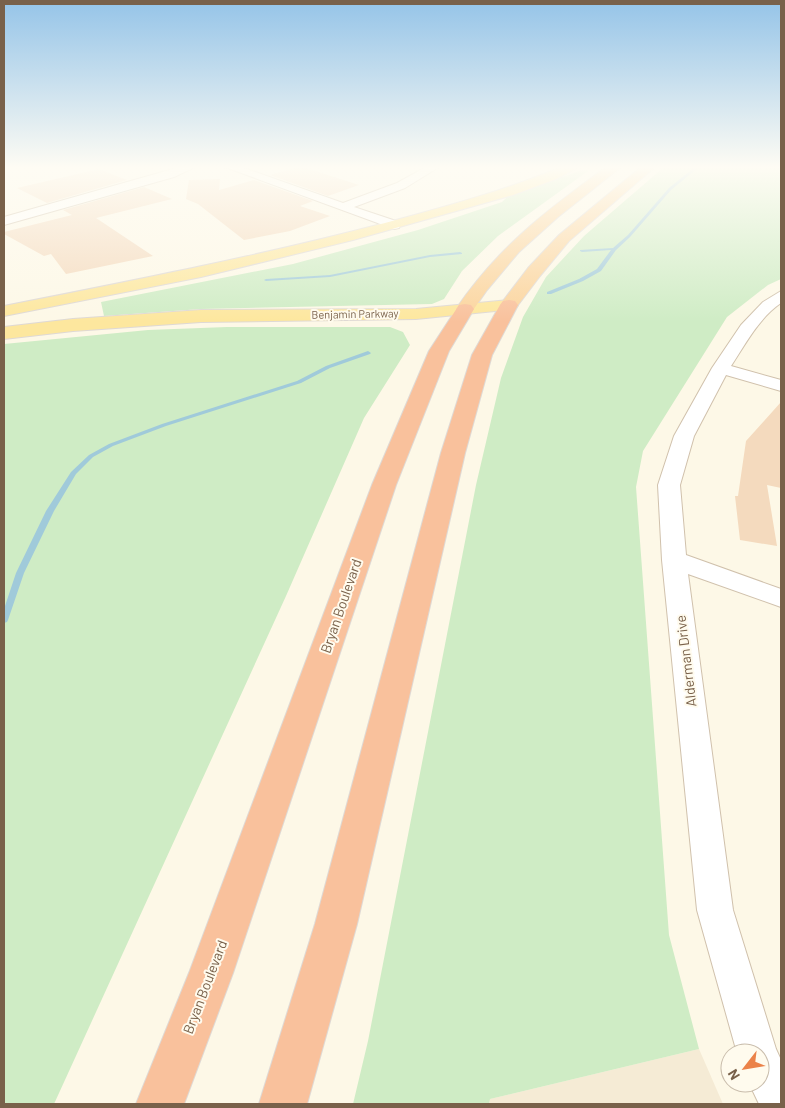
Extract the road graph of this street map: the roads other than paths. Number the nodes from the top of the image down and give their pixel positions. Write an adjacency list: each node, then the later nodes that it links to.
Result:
1 (376, 219): 5 (street)
2 (416, 219): 5 (main road)
3 (545, 219): 8 (highway, Bryan Boulevard)
4 (587, 219): 7 (highway)
5 (394, 225): 9 (main road)
6 (781, 296): 11 (street, Alderman Drive)
7 (509, 305): 8 (main road, Benjamin Parkway); 18 (highway)
8 (465, 309): 10 (main road, Benjamin Parkway); 17 (highway, Bryan Boulevard)
9 (4, 311)
10 (4, 333)
11 (721, 368): 12 (street); 13 (street, Alderman Drive)
12 (781, 386)
13 (674, 560): 14 (street); 15 (street, Alderman Drive)
14 (781, 598)
15 (754, 1043)
16 (770, 1082): 19 (street)
17 (160, 1104)
18 (283, 1104)
19 (780, 1104)

